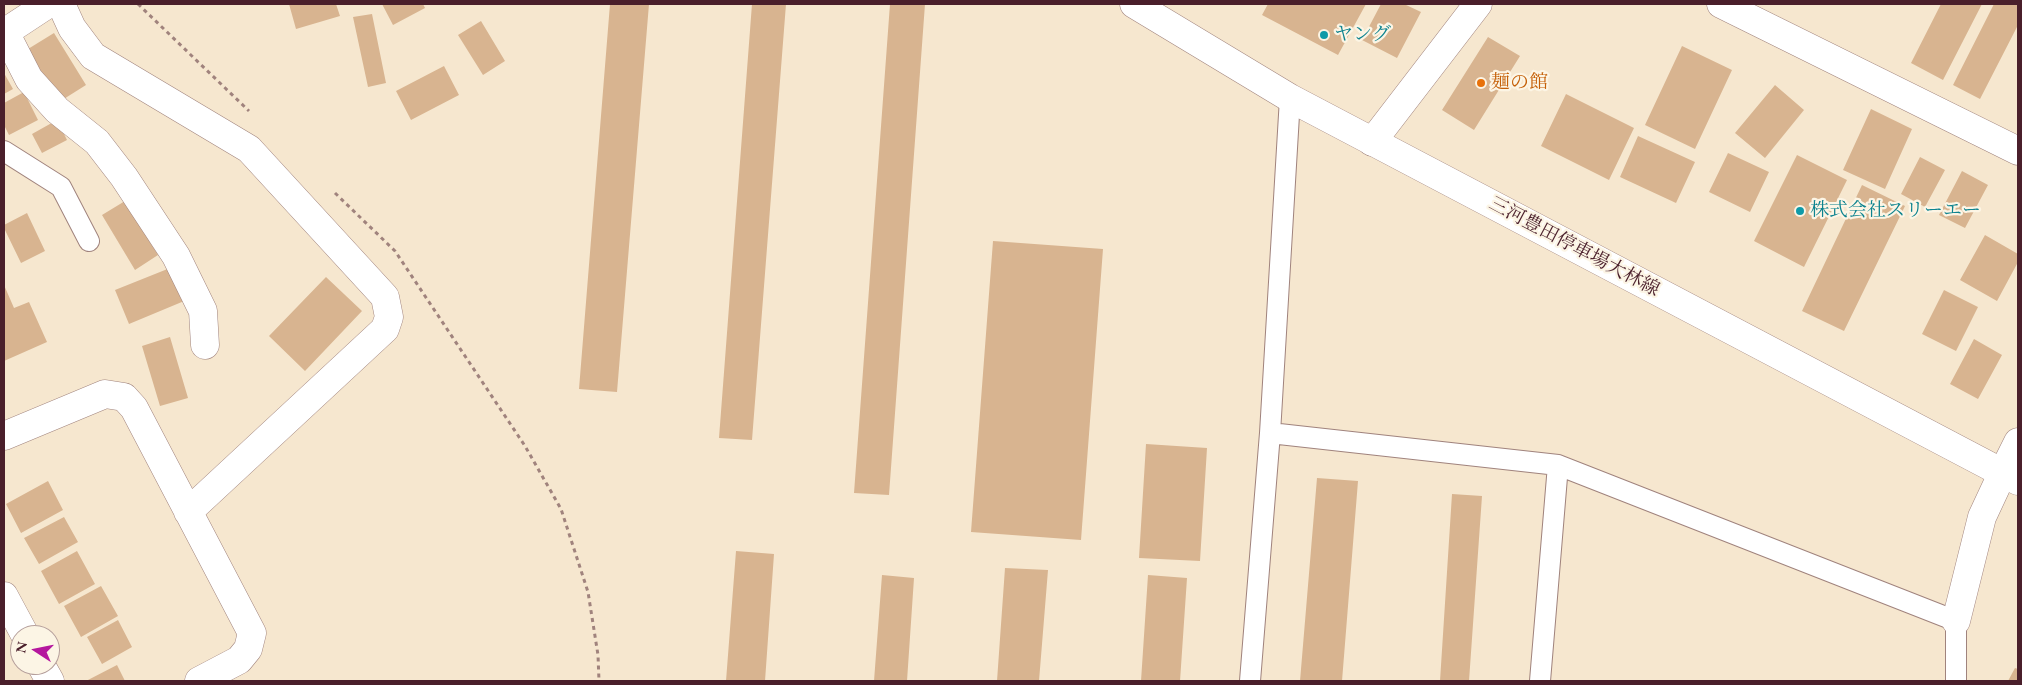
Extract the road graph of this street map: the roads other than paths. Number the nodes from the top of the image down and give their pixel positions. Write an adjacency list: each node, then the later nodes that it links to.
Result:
1 (61, 4): 18 (street)
2 (1134, 4): 7 (street, 三河豊田停車場大林線)
3 (1478, 4): 8 (street)
4 (1727, 5): 10 (street)
5 (38, 10): 6 (street)
6 (4, 33): 12 (street)
7 (1290, 98): 8 (street, 三河豊田停車場大林線); 13 (lane)
8 (1372, 142): 17 (street, 三河豊田停車場大林線)
9 (4, 151): 11 (lane)
10 (2018, 151)
11 (89, 241)
12 (205, 345)
13 (1270, 433): 16 (lane); 23 (lane)
14 (4, 436): 18 (street)
15 (2018, 442): 17 (street)
16 (1558, 465): 20 (lane); 24 (lane)
17 (2010, 477): 20 (street)
18 (188, 512): 22 (street)
19 (4, 596): 21 (street)
20 (1956, 621): 25 (lane)
21 (20, 625)
22 (199, 681)
23 (1250, 681)
24 (1540, 681)
25 (1956, 681)

